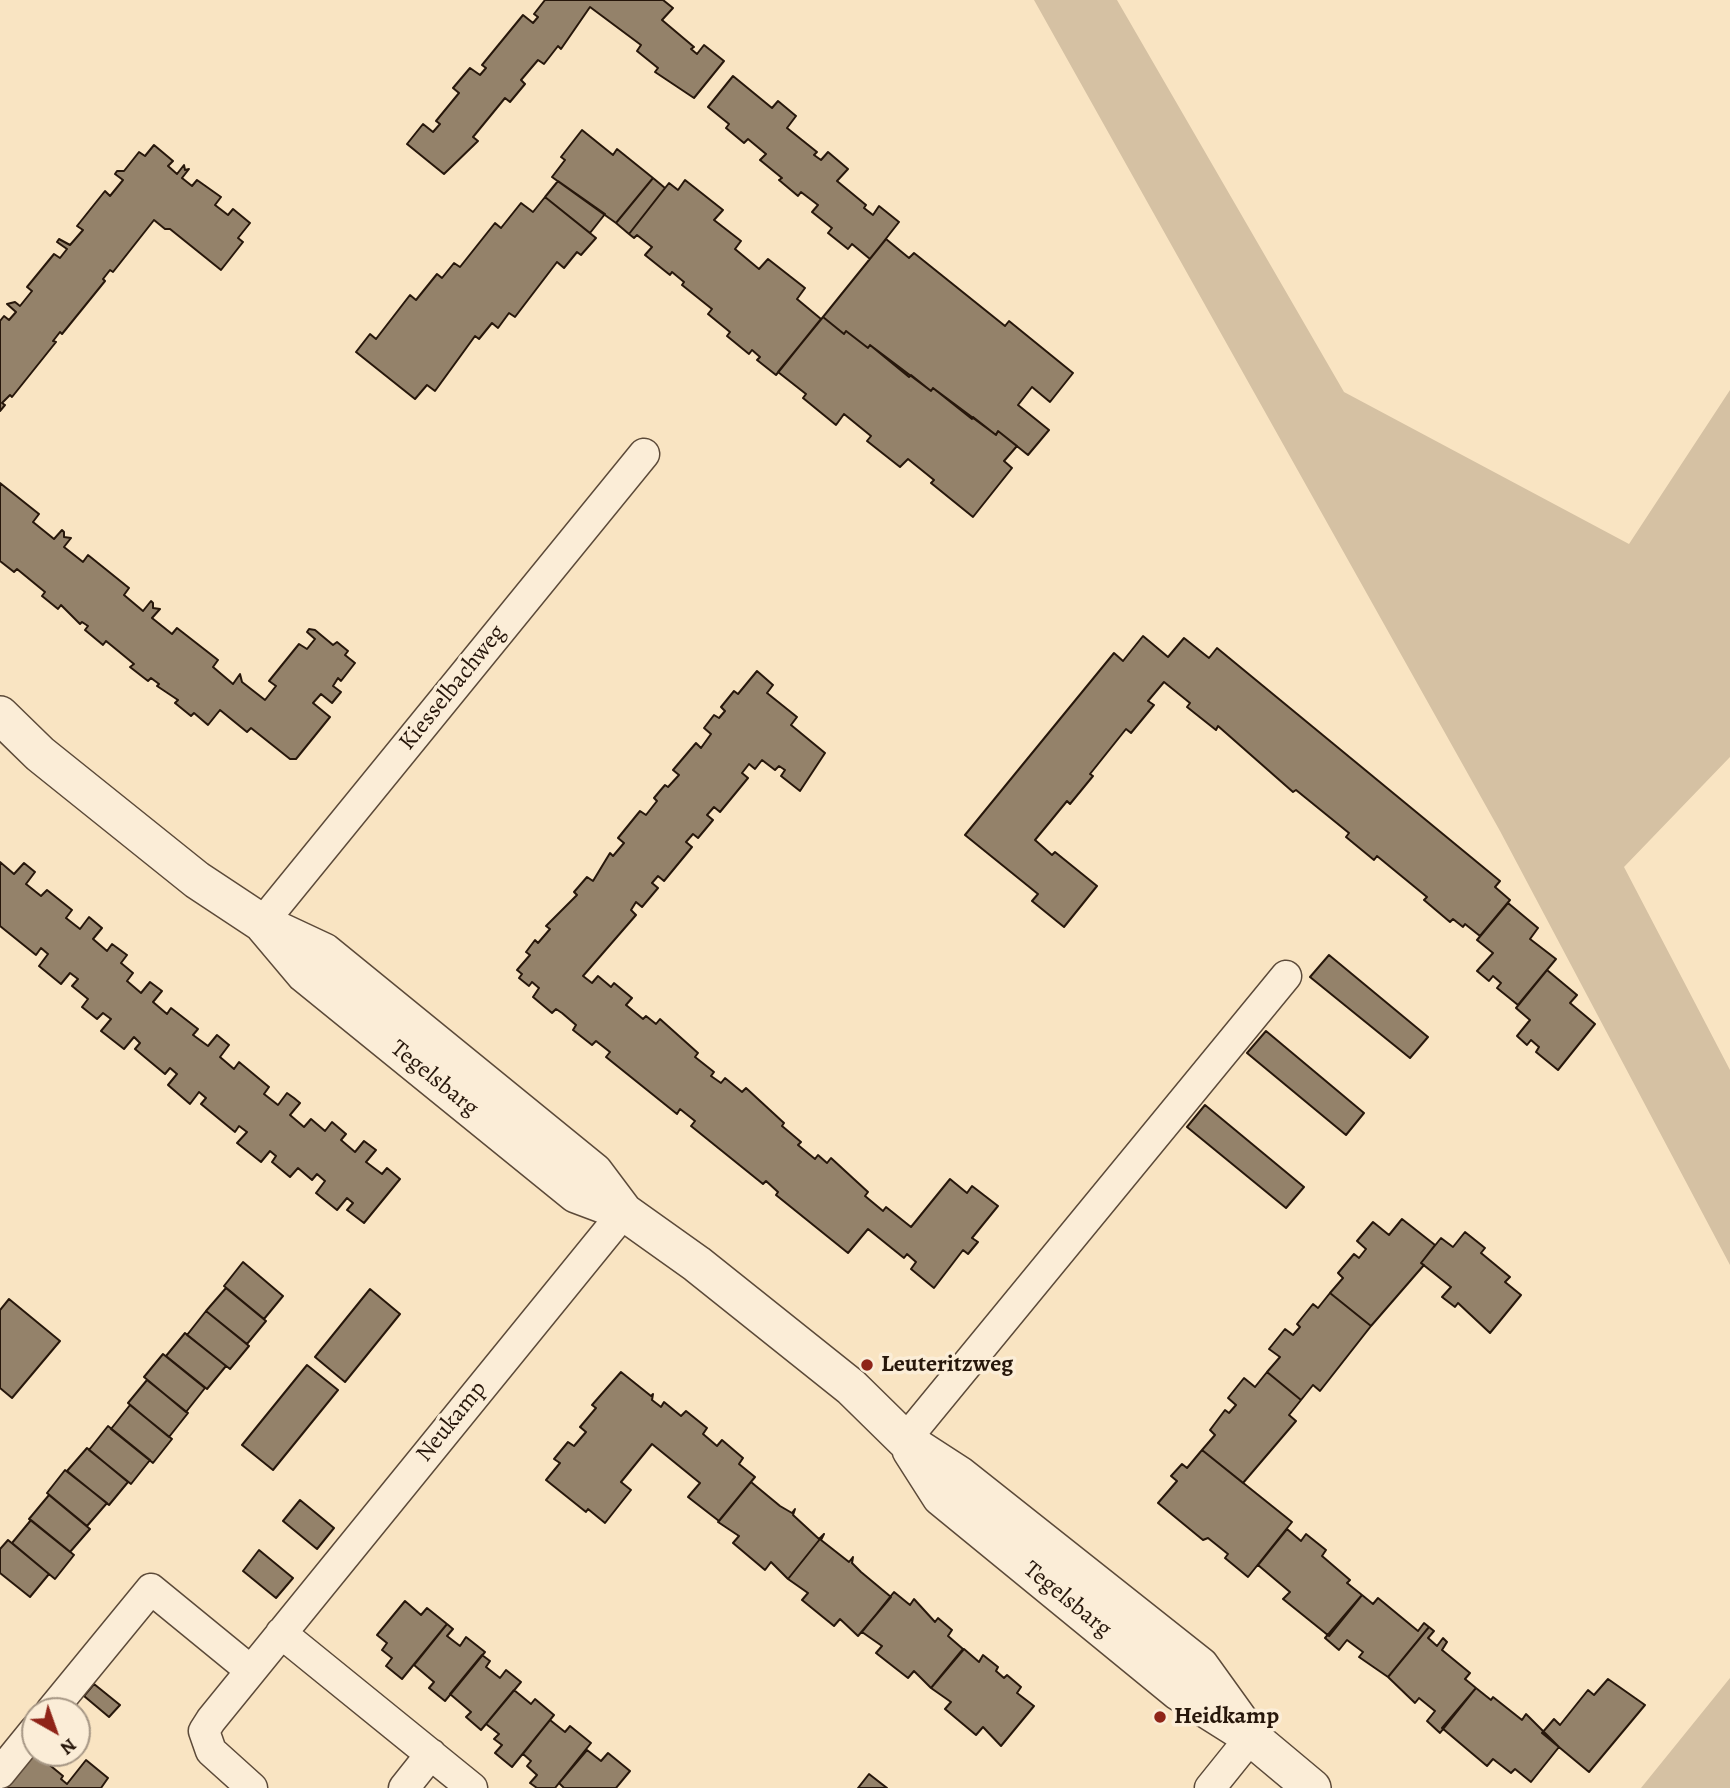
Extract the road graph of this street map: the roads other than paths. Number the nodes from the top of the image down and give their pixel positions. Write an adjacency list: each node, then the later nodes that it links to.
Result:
1 (643, 454): 3 (street, Kiesselbachweg)
2 (0, 715): 3 (street, Tegelsbarg)
3 (262, 923): 5 (street, Tegelsbarg)
4 (1286, 976): 6 (street)
5 (624, 1212): 6 (street, Tegelsbarg); 7 (street, Neukamp)
6 (905, 1440): 10 (street, Tegelsbarg)
7 (281, 1633): 8 (street, Neukamp); 12 (street)
8 (250, 1670): 9 (street); 14 (street, Neukamp)
9 (63, 1697)
10 (1251, 1737): 17 (street); 18 (street, Tegelsbarg)
11 (21, 1747): 13 (street)
12 (431, 1754): 15 (street); 16 (street)
13 (0, 1773)
14 (252, 1788)
15 (404, 1788)
16 (472, 1788)
17 (1210, 1788)
18 (1312, 1788)

